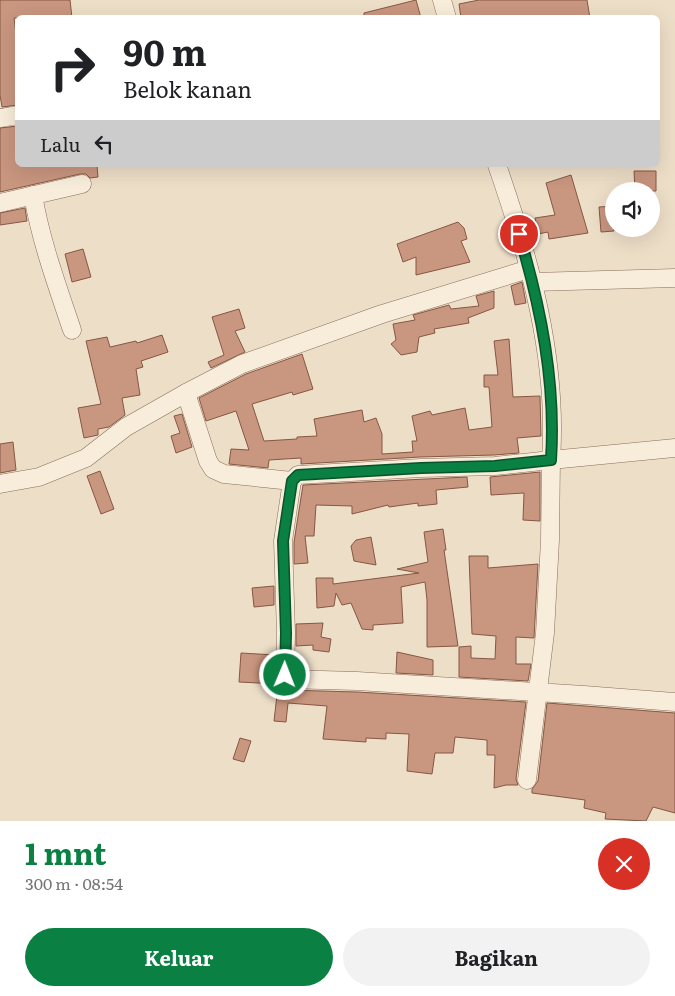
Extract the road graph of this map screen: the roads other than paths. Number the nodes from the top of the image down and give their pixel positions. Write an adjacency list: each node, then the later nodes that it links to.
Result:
1 (442, 0): 2 (street)
2 (446, 15)
3 (15, 116): 4 (street)
4 (0, 118)
5 (498, 167): 9 (street)
6 (82, 184): 7 (street)
7 (33, 195): 8 (street); 11 (street)
8 (0, 203)
9 (531, 275): 10 (street); 12 (street); 14 (street)
10 (675, 278)
11 (72, 330)
12 (186, 393): 15 (street); 16 (street)
13 (675, 448): 14 (street)
14 (551, 460): 15 (street); 17 (street)
15 (292, 481): 17 (street)
16 (0, 484)
17 (537, 692): 18 (street); 19 (street)
18 (675, 702)
19 (527, 780)

